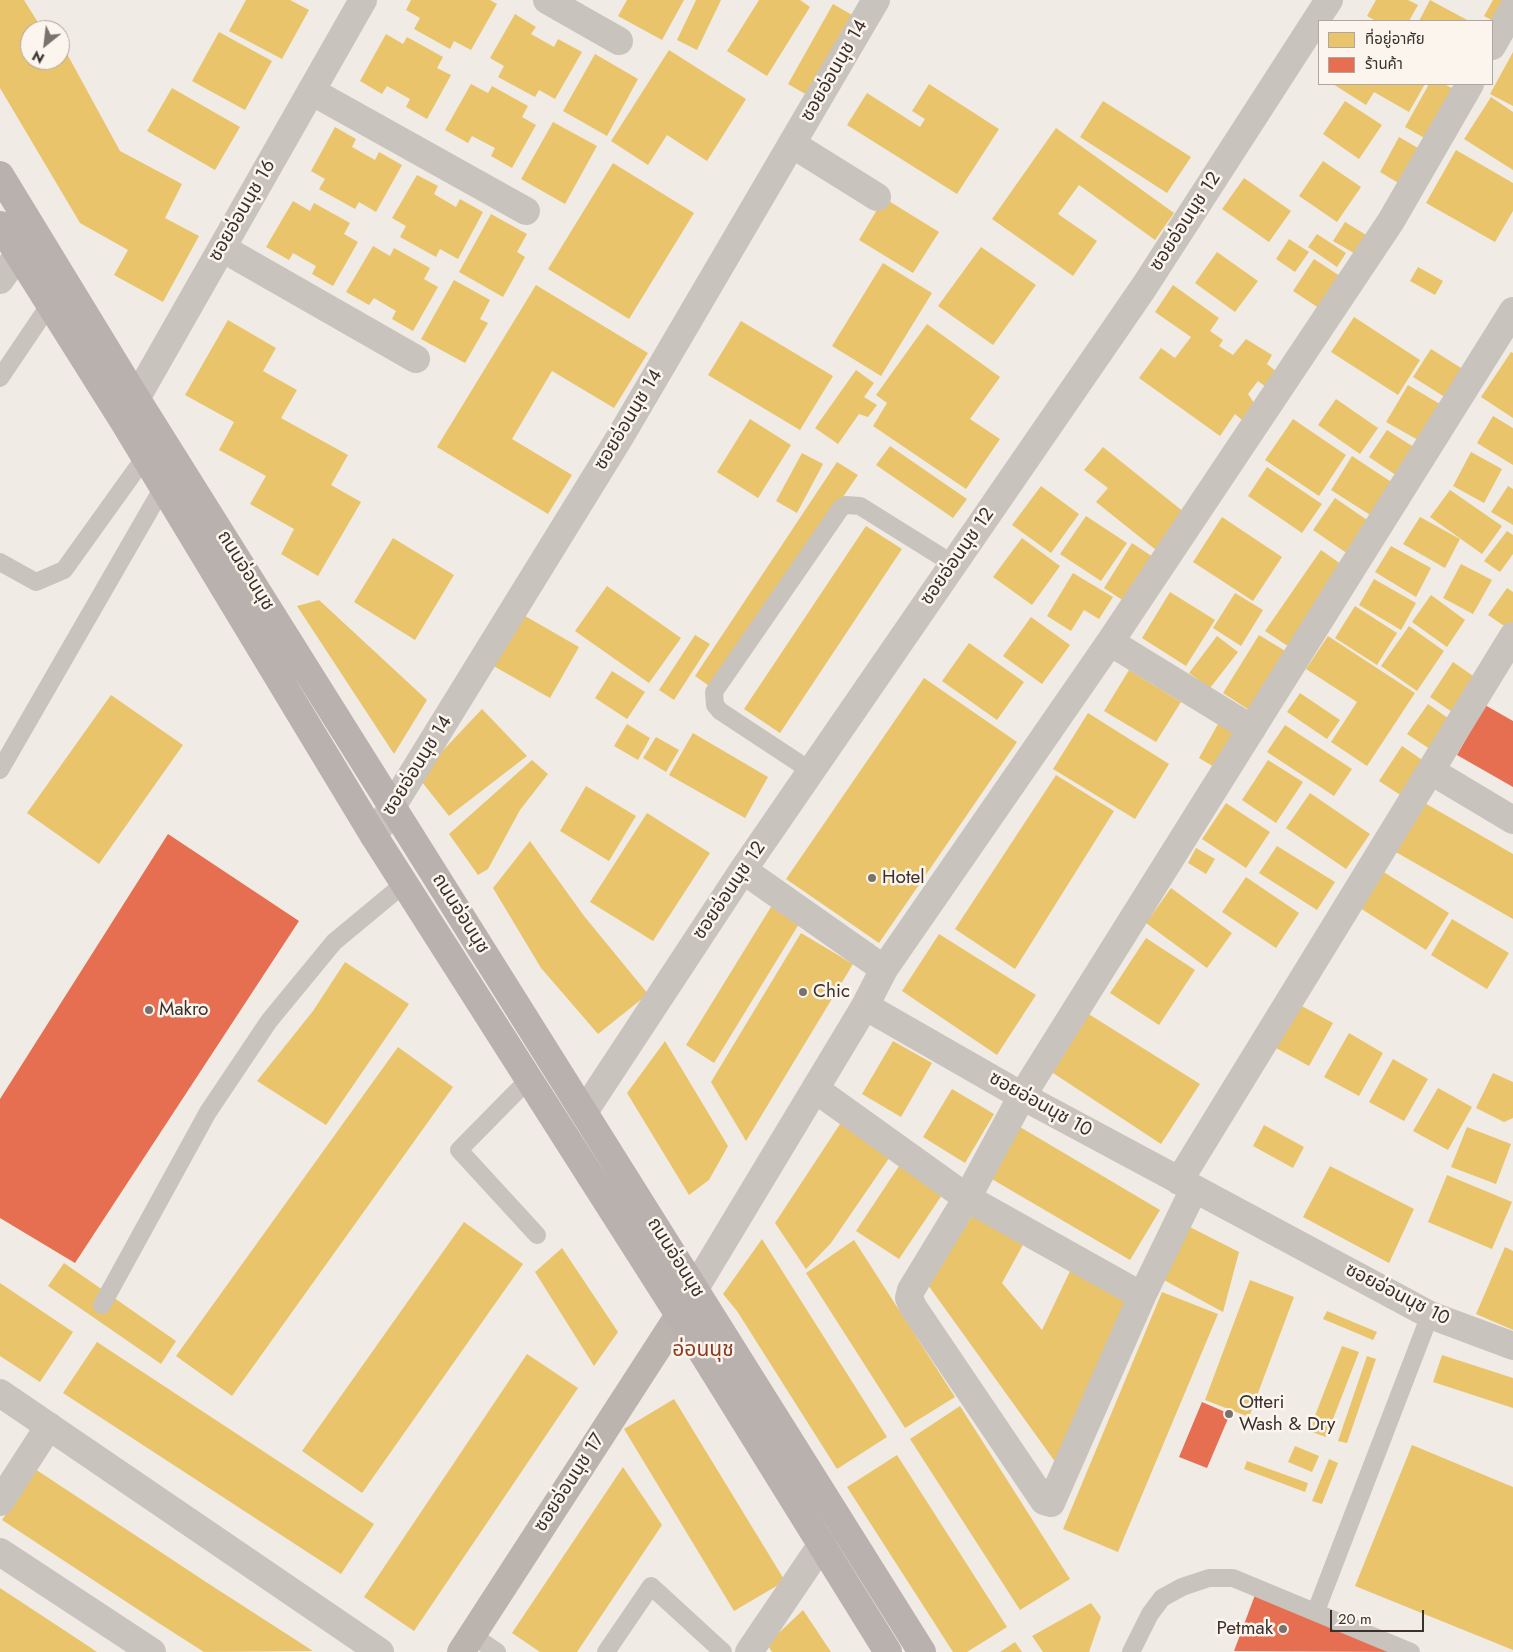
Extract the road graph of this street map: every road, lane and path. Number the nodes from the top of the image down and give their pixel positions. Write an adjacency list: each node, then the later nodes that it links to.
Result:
1 (363, 0): 9 (street, ซอยอ่อนนุช 16)
2 (547, 0): 6 (street)
3 (876, 0): 10 (street, ซอยอ่อนนุช 14)
4 (1329, 0): 28 (street, ซอยอ่อนนุช 12)
5 (1513, 9): 7 (street)
6 (619, 41)
7 (1493, 44)
8 (1469, 85): 30 (street)
9 (311, 91): 13 (street); 15 (street, ซอยอ่อนนุช 16)
10 (792, 144): 12 (street); 35 (street, ซอยอ่อนนุช 14)
11 (0, 175): 18 (main road, ถนนอ่อนนุช)
12 (877, 197)
13 (526, 211)
14 (0, 225): 16 (main road, ถนนอ่อนนุช)
15 (222, 248): 21 (street); 23 (street, ซอยอ่อนนุช 16)
16 (18, 255): 17 (street); 19 (main road, ถนนอ่อนนุช)
17 (0, 280)
18 (65, 282): 19 (lane); 23 (main road, ถนนอ่อนนุช)
19 (49, 306): 22 (lane); 24 (main road, ถนนอ่อนนุช)
20 (1513, 311): 31 (street)
21 (416, 359)
22 (0, 378)
23 (136, 398): 24 (street, ซอยอ่อนนุช 16); 25 (main road, ถนนอ่อนนุช)
24 (124, 422): 25 (main road, ถนนอ่อนนุช)
25 (153, 447): 26 (main road, ถนนอ่อนนุช); 27 (lane); 35 (main road, ถนนอ่อนนุช)
26 (162, 489): 32 (lane); 37 (main road, ถนนอ่อนนุช)
27 (0, 562)
28 (953, 564): 34 (street, ซอยอ่อนนุช 12); 34 (lane)
29 (1513, 636): 33 (street)
30 (1110, 642): 31 (street); 40 (street)
31 (1252, 729): 44 (street)
32 (0, 770)
33 (1431, 771): 36 (street); 47 (street)
34 (811, 772): 38 (street, ซอยอ่อนนุช 12)
35 (393, 806): 37 (street, ซอยอ่อนนุช 14); 45 (main road, ถนนอ่อนนุช)
36 (1513, 820)
37 (374, 836): 39 (main road, ถนนอ่อนนุช)
38 (743, 870): 40 (street); 45 (street, ซอยอ่อนนุช 12)
39 (405, 883): 42 (main road, ถนนอ่อนนุช); 52 (lane)
40 (884, 969): 41 (street)
41 (865, 1006): 43 (street); 44 (street, ซอยอ่อนนุช 10)
42 (528, 1080): 46 (main road, ถนนอ่อนนุช); 49 (lane)
43 (815, 1089): 48 (street); 50 (street)
44 (1022, 1096): 47 (street, ซอยอ่อนนุช 10); 48 (street)
45 (584, 1112): 46 (main road); 50 (main road, ถนนอ่อนนุช)
46 (565, 1138): 53 (main road, ถนนอ่อนนุช)
47 (1187, 1185): 51 (street); 54 (street, ซอยอ่อนนุช 10)
48 (966, 1198): 51 (street); 51 (street)
49 (537, 1235)
50 (694, 1290): 53 (main road); 70 (main road, ถนนอ่อนนุช)
51 (1142, 1296)
52 (102, 1305)
53 (679, 1315): 59 (main road, ถนนอ่อนนุช); 62 (street, ซอยอ่อนนุช 17)
54 (1430, 1315): 55 (street, ซอยอ่อนนุช 10); 61 (lane)
55 (1513, 1346)
56 (0, 1393): 57 (street)
57 (49, 1426): 58 (street); 64 (street)
58 (0, 1502)
59 (822, 1544): 68 (street); 69 (main road, ถนนอ่อนนุช)
60 (0, 1552): 63 (street)
61 (1316, 1611): 71 (lane); 72 (lane)
62 (467, 1644): 65 (lane)
63 (152, 1652)
64 (380, 1652)
65 (497, 1652)
66 (606, 1652): 67 (lane)
67 (723, 1652)
68 (749, 1652)
69 (888, 1652)
70 (922, 1652)
71 (1131, 1652)
72 (1411, 1652)

